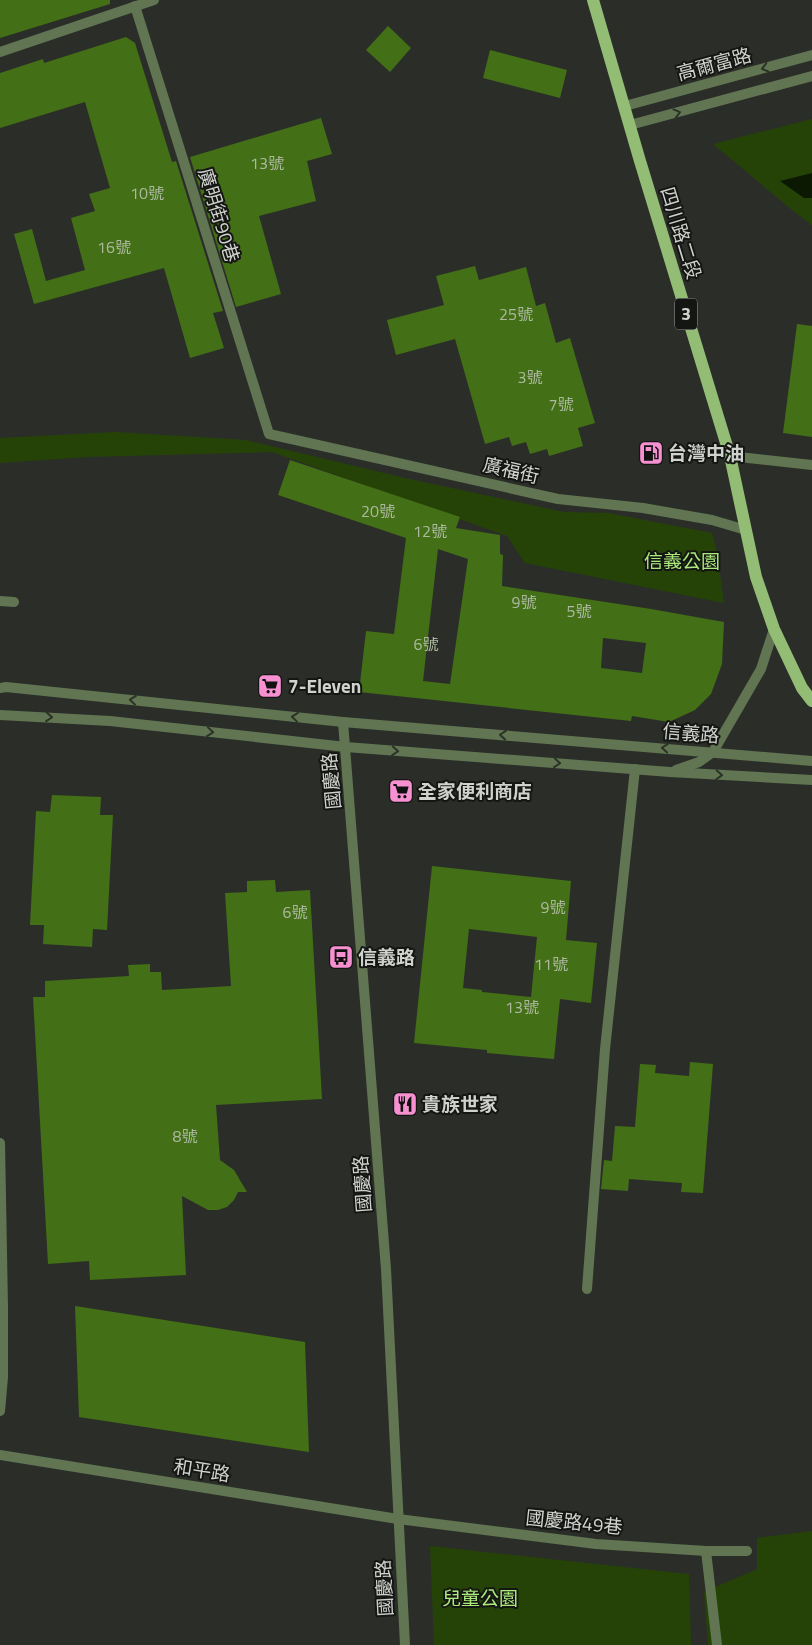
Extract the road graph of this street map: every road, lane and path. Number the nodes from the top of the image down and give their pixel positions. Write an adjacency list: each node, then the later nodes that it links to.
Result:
1 (154, 0): 3 (street)
2 (594, 0): 7 (main road, 四川路二段 / 3)
3 (135, 6): 4 (street); 9 (street, 廣明街90巷)
4 (0, 52)
5 (812, 55): 7 (street, 高爾富路, one-way to 7)
6 (812, 76): 8 (street, 高爾富路, one-way to 6)
7 (624, 106): 8 (main road, 四川路二段 / 3)
8 (630, 125): 10 (main road, 四川路二段 / 3)
9 (269, 434): 12 (street, 廣福街)
10 (730, 456): 11 (street); 12 (main road, 四川路二段 / 3)
11 (812, 465)
12 (746, 530): 15 (main road, 四川路二段 / 3)
13 (0, 602): 14 (street)
14 (14, 602)
15 (774, 629): 17 (main road, 四川路二段 / 3); 21 (street)
16 (0, 688): 19 (street, 信義路, one-way to 16)
17 (812, 700)
18 (0, 715): 20 (street, 信義路, one-way to 20)
19 (343, 722): 20 (street, 國慶路); 21 (street, 信義路, one-way to 19)
20 (346, 747): 23 (street, 信義路, one-way to 23); 30 (street, 國慶路)
21 (713, 752): 22 (street, 信義路); 24 (street)
22 (812, 761)
23 (635, 769): 24 (street, 信義路); 27 (street)
24 (670, 772): 25 (street, 信義路, one-way to 25)
25 (812, 780)
26 (0, 1143): 28 (street)
27 (587, 1289)
28 (0, 1411)
29 (0, 1455): 30 (street, 和平路)
30 (398, 1519): 31 (street, 國慶路49巷); 33 (street, 國慶路)
31 (706, 1550): 32 (street, 國慶路49巷); 34 (street)
32 (747, 1551)
33 (405, 1645)
34 (717, 1645)

